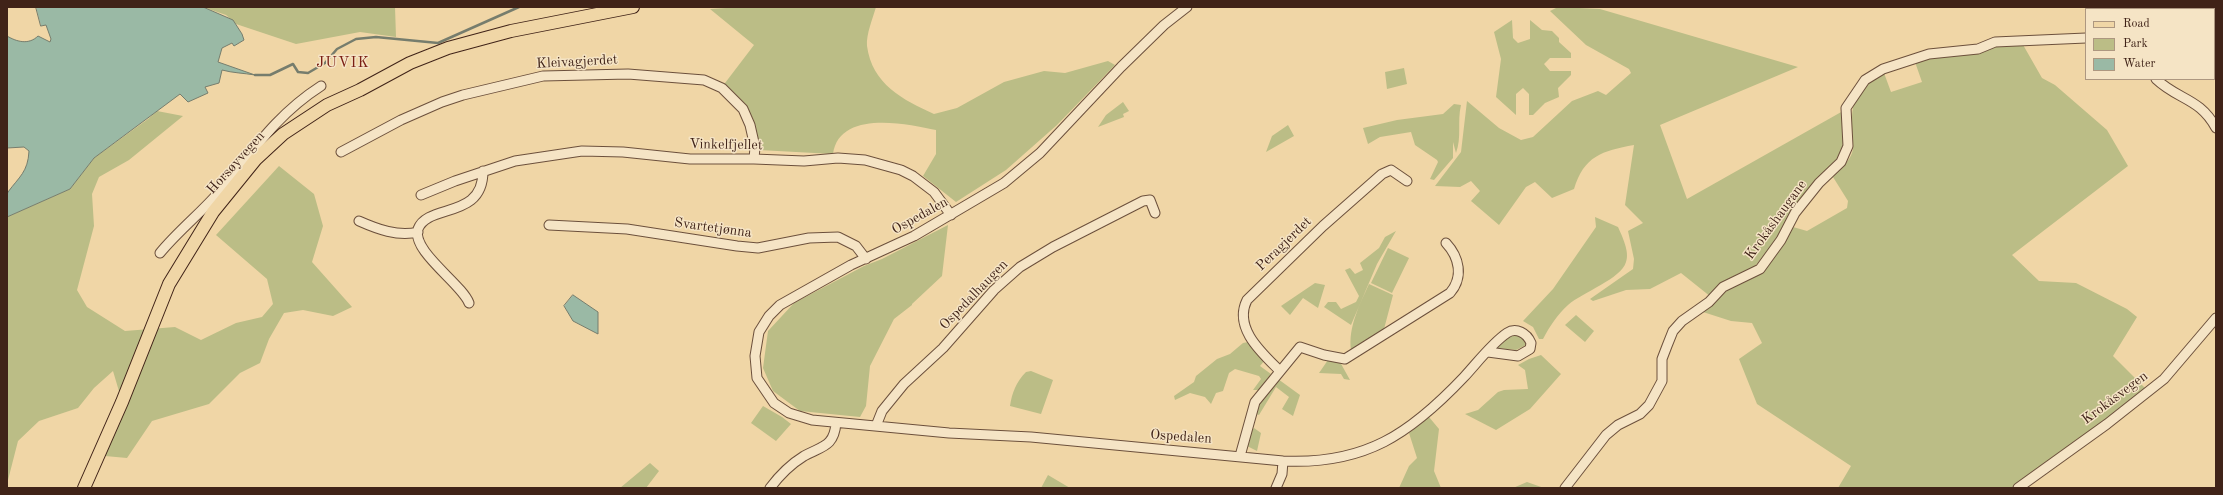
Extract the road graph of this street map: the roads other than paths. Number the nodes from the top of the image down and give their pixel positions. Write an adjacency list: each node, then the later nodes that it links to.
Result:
1 (633, 7): 28 (main road, Horsøyvegen)
2 (1187, 7): 13 (street, Ospedalen)
3 (2085, 38): 31 (street, Krokåshaugane)
4 (2157, 80): 6 (street)
5 (321, 86): 18 (street)
6 (2216, 128)
7 (341, 152): 8 (street, Kleivagjerdet)
8 (754, 158): 9 (street, Vinkelfjellet); 13 (street, Vinkelfjellet)
9 (483, 171): 11 (street, Vinkelfjellet); 16 (street)
10 (1407, 181): 23 (street, Peragjerdet)
11 (421, 195)
12 (1155, 213): 25 (street, Ospedalhaugen)
13 (951, 215): 19 (street, Ospedalen)
14 (359, 221): 16 (street)
15 (549, 225): 19 (street, Svartetjønna)
16 (418, 232): 20 (street)
17 (1446, 243): 23 (street)
18 (160, 254)
19 (866, 258): 24 (street, Ospedalen)
20 (469, 303)
21 (2216, 318): 32 (street, Krokåsvegen)
22 (1488, 352): 27 (street, Ospedalen)
23 (1280, 371): 26 (street)
24 (836, 423): 25 (street, Ospedalen); 29 (street)
25 (876, 426): 26 (street, Ospedalen)
26 (1240, 456): 27 (street, Ospedalen)
27 (1283, 460): 30 (street)
28 (84, 488)
29 (770, 488)
30 (1276, 488)
31 (1565, 488)
32 (2018, 488)

